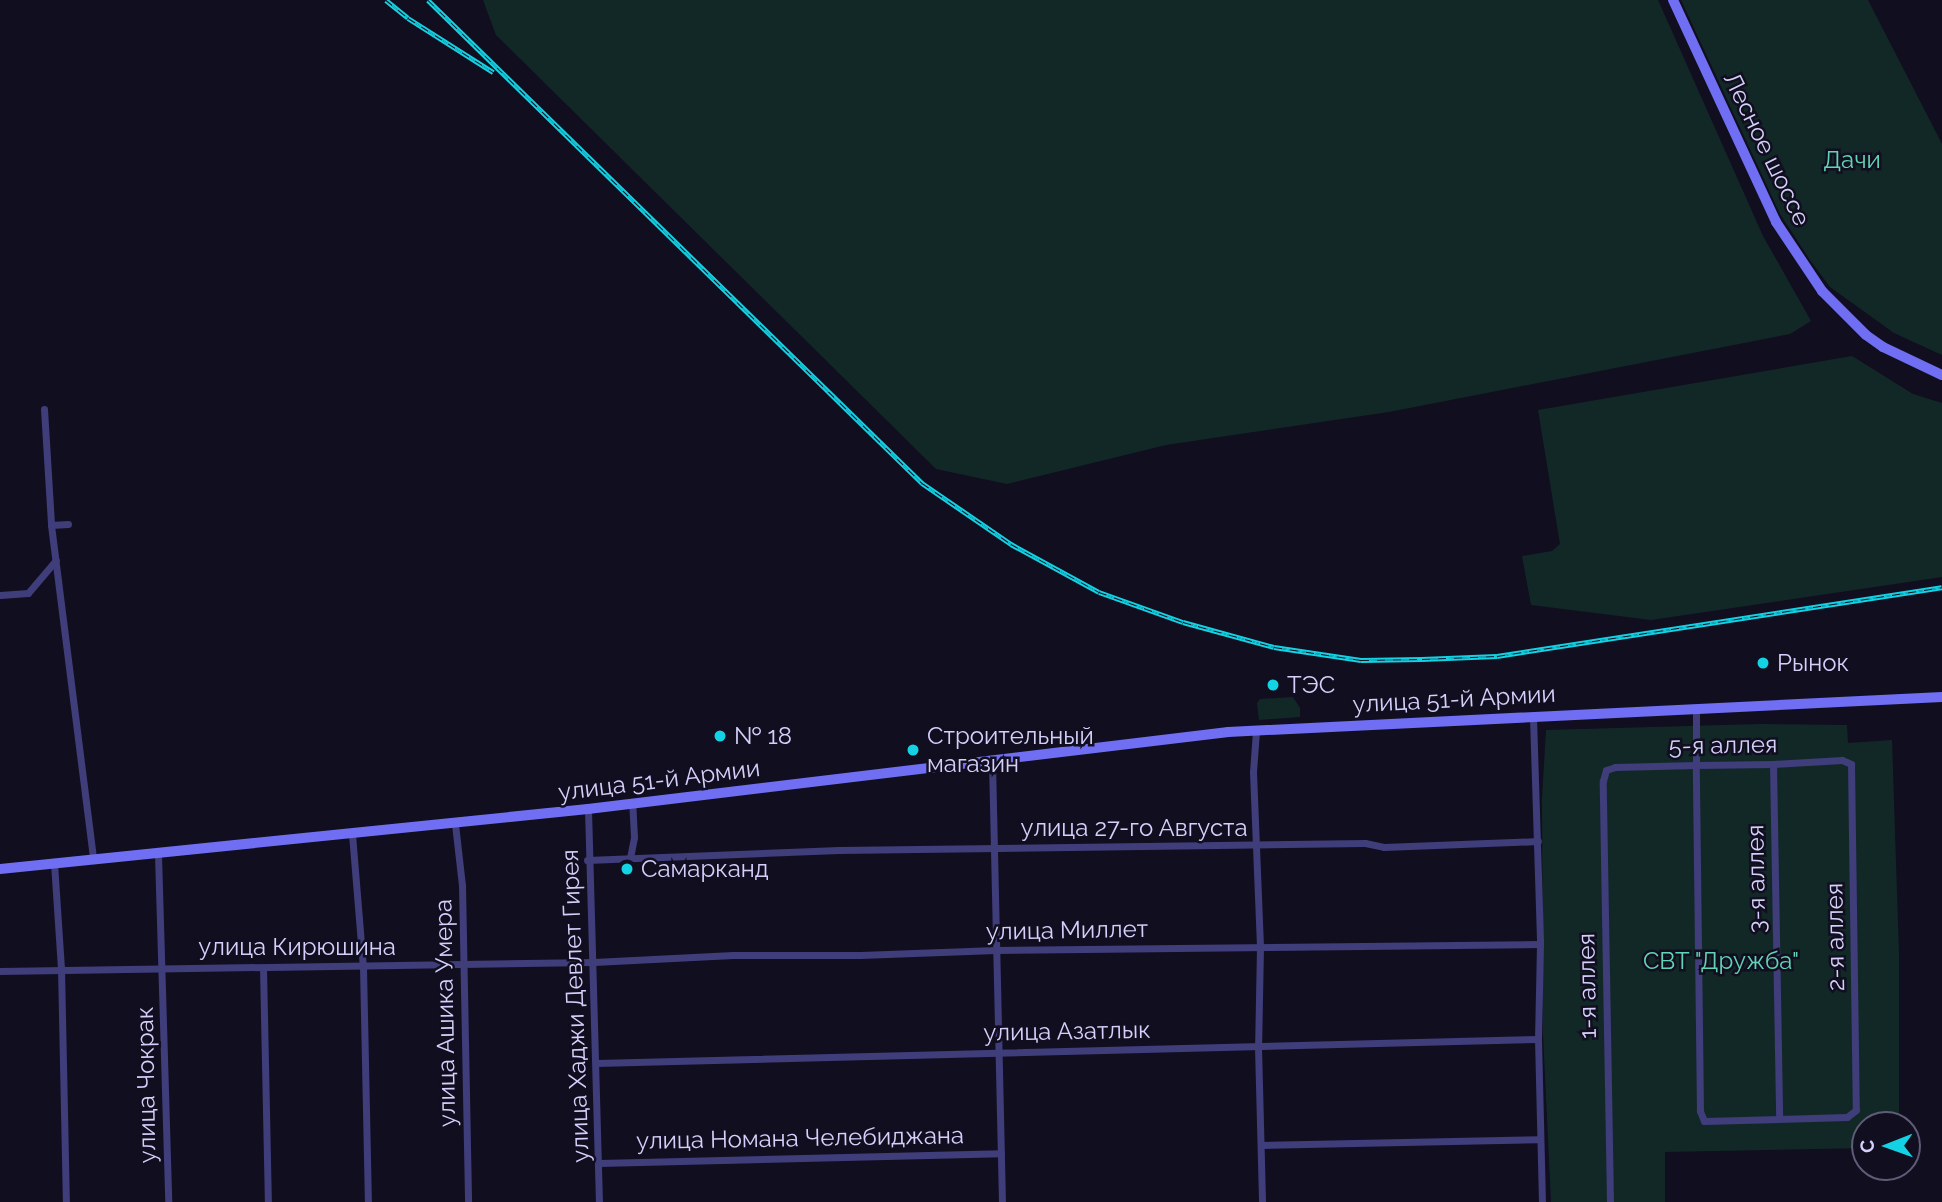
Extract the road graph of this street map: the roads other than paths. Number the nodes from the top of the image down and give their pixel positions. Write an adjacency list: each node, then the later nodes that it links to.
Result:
1 (1673, 0): 2 (main road, Лесное шоссе)
2 (1942, 375)
3 (44, 409): 5 (street)
4 (68, 524): 5 (street)
5 (51, 525): 6 (street)
6 (56, 560): 7 (street); 26 (street)
7 (0, 595)
8 (1942, 697): 9 (main road, улица 51-й Армии)
9 (1696, 710): 10 (main road, улица 51-й Армии); 15 (street)
10 (1533, 717): 11 (main road, улица 51-й Армии); 21 (street)
11 (1256, 731): 13 (main road, улица 51-й Армии); 22 (street)
12 (1842, 760): 14 (street, 5-я аллея); 44 (street, 2-я аллея)
13 (992, 762): 17 (main road, улица 51-й Армии); 23 (street)
14 (1773, 764): 15 (street, 5-я аллея); 44 (street, 3-я аллея)
15 (1696, 765): 16 (street, 5-я аллея); 44 (street)
16 (1606, 770): 58 (street, 1-я аллея)
17 (632, 804): 18 (main road, улица 51-й Армии); 25 (street)
18 (588, 809): 19 (main road, улица 51-й Армии); 27 (street, улица Хаджи Девлет Гирея)
19 (455, 824): 20 (main road, улица 51-й Армии); 34 (street, улица Ашика Умера)
20 (352, 834): 24 (main road, улица 51-й Армии); 36 (street)
21 (1538, 841): 22 (street, улица 27-го Августа); 30 (street)
22 (1257, 846): 23 (street, улица 27-го Августа); 31 (street)
23 (994, 848): 25 (street, улица 27-го Августа); 32 (street)
24 (158, 855): 26 (main road, улица 51-й Армии); 35 (street, улица Чокрак)
25 (630, 858): 27 (street, улица 27-го Августа)
26 (93, 859): 28 (main road, улица 51-й Армии)
27 (587, 860): 33 (street, улица Хаджи Девлет Гирея)
28 (54, 863): 29 (main road, улица 51-й Армии); 37 (street)
29 (0, 869)
30 (1540, 944): 31 (street, улица Миллет); 40 (street)
31 (1260, 947): 32 (street, улица Миллет); 41 (street)
32 (996, 950): 33 (street, улица Миллет); 42 (street)
33 (594, 962): 34 (street, улица Кирюшина); 43 (street, улица Хаджи Девлет Гирея)
34 (463, 964): 36 (street, улица Кирюшина); 53 (street, улица Ашика Умера)
35 (163, 967): 37 (street, улица Кирюшина); 38 (street, улица Кирюшина); 50 (street, улица Чокрак)
36 (363, 967): 38 (street, улица Кирюшина); 52 (street)
37 (61, 968): 39 (street, улица Кирюшина); 49 (street)
38 (263, 968): 51 (street)
39 (0, 971)
40 (1538, 1039): 41 (street, улица Азатлык); 45 (street)
41 (1258, 1047): 42 (street, улица Азатлык); 46 (street)
42 (999, 1051): 43 (street, улица Азатлык); 47 (street)
43 (596, 1063): 48 (street, улица Хаджи Девлет Гирея)
44 (1779, 1118)
45 (1540, 1139): 46 (street); 57 (street)
46 (1261, 1145): 56 (street)
47 (1001, 1153): 48 (street, улица Номана Челебиджана); 55 (street)
48 (599, 1163): 54 (street, улица Хаджи Девлет Гирея)
49 (66, 1202)
50 (168, 1202)
51 (268, 1202)
52 (368, 1202)
53 (468, 1202)
54 (599, 1202)
55 (1002, 1202)
56 (1262, 1202)
57 (1542, 1202)
58 (1610, 1202)

